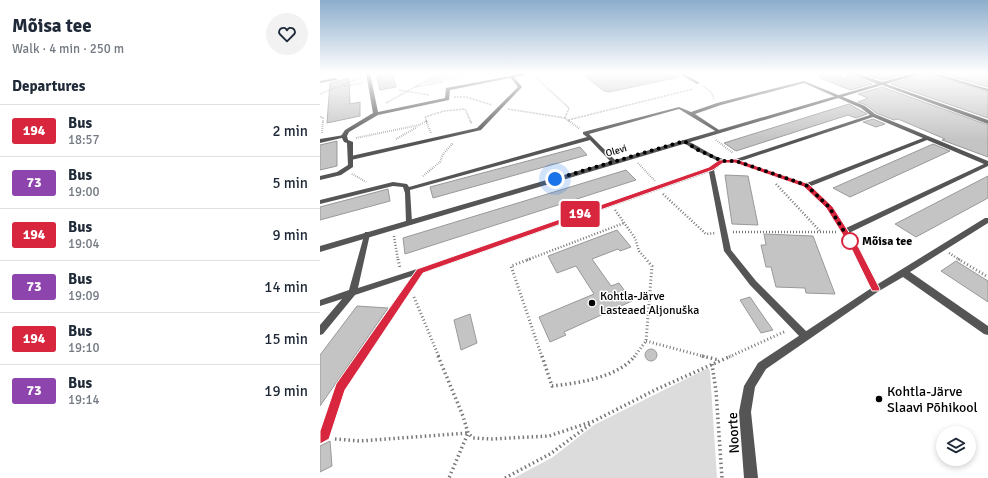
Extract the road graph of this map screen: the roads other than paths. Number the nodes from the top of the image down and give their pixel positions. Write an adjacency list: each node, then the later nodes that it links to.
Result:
1 (372, 95): 7 (street)
2 (447, 95): 7 (street)
3 (512, 95): 17 (lane)
4 (753, 95): 8 (lane)
5 (913, 95): 10 (street)
6 (838, 96): 9 (lane); 11 (street, Olevi)
7 (376, 112): 12 (street)
8 (691, 114): 11 (lane); 13 (lane)
9 (873, 115): 14 (lane); 18 (lane)
10 (988, 122)
11 (717, 131): 16 (street, Olevi)
12 (345, 138): 15 (lane); 17 (street)
13 (591, 138): 19 (lane); 25 (lane)
14 (927, 138): 21 (lane); 24 (lane)
15 (320, 141)
16 (684, 141): 19 (street, Olevi); 20 (lane)
17 (351, 158): 23 (street)
18 (739, 160): 20 (lane); 24 (lane)
19 (613, 161): 28 (street, Olevi)
20 (722, 161): 22 (lane)
21 (987, 164): 29 (lane)
22 (711, 169): 32 (lane); 39 (lane)
23 (320, 178)
24 (806, 185): 29 (lane)
25 (406, 187): 26 (lane); 28 (lane)
26 (320, 202)
27 (988, 220): 33 (street)
28 (409, 222): 30 (street, Olevi)
29 (844, 232): 34 (lane)
30 (367, 234): 31 (street, Olevi); 35 (lane)
31 (320, 249)
32 (420, 271): 35 (lane); 40 (lane)
33 (903, 272): 34 (street); 38 (street)
34 (876, 289): 39 (street)
35 (353, 292): 36 (lane); 37 (lane)
36 (320, 303)
37 (320, 331)
38 (988, 331)
39 (805, 336): 41 (street, Noorte)
40 (322, 436)
41 (751, 478)

